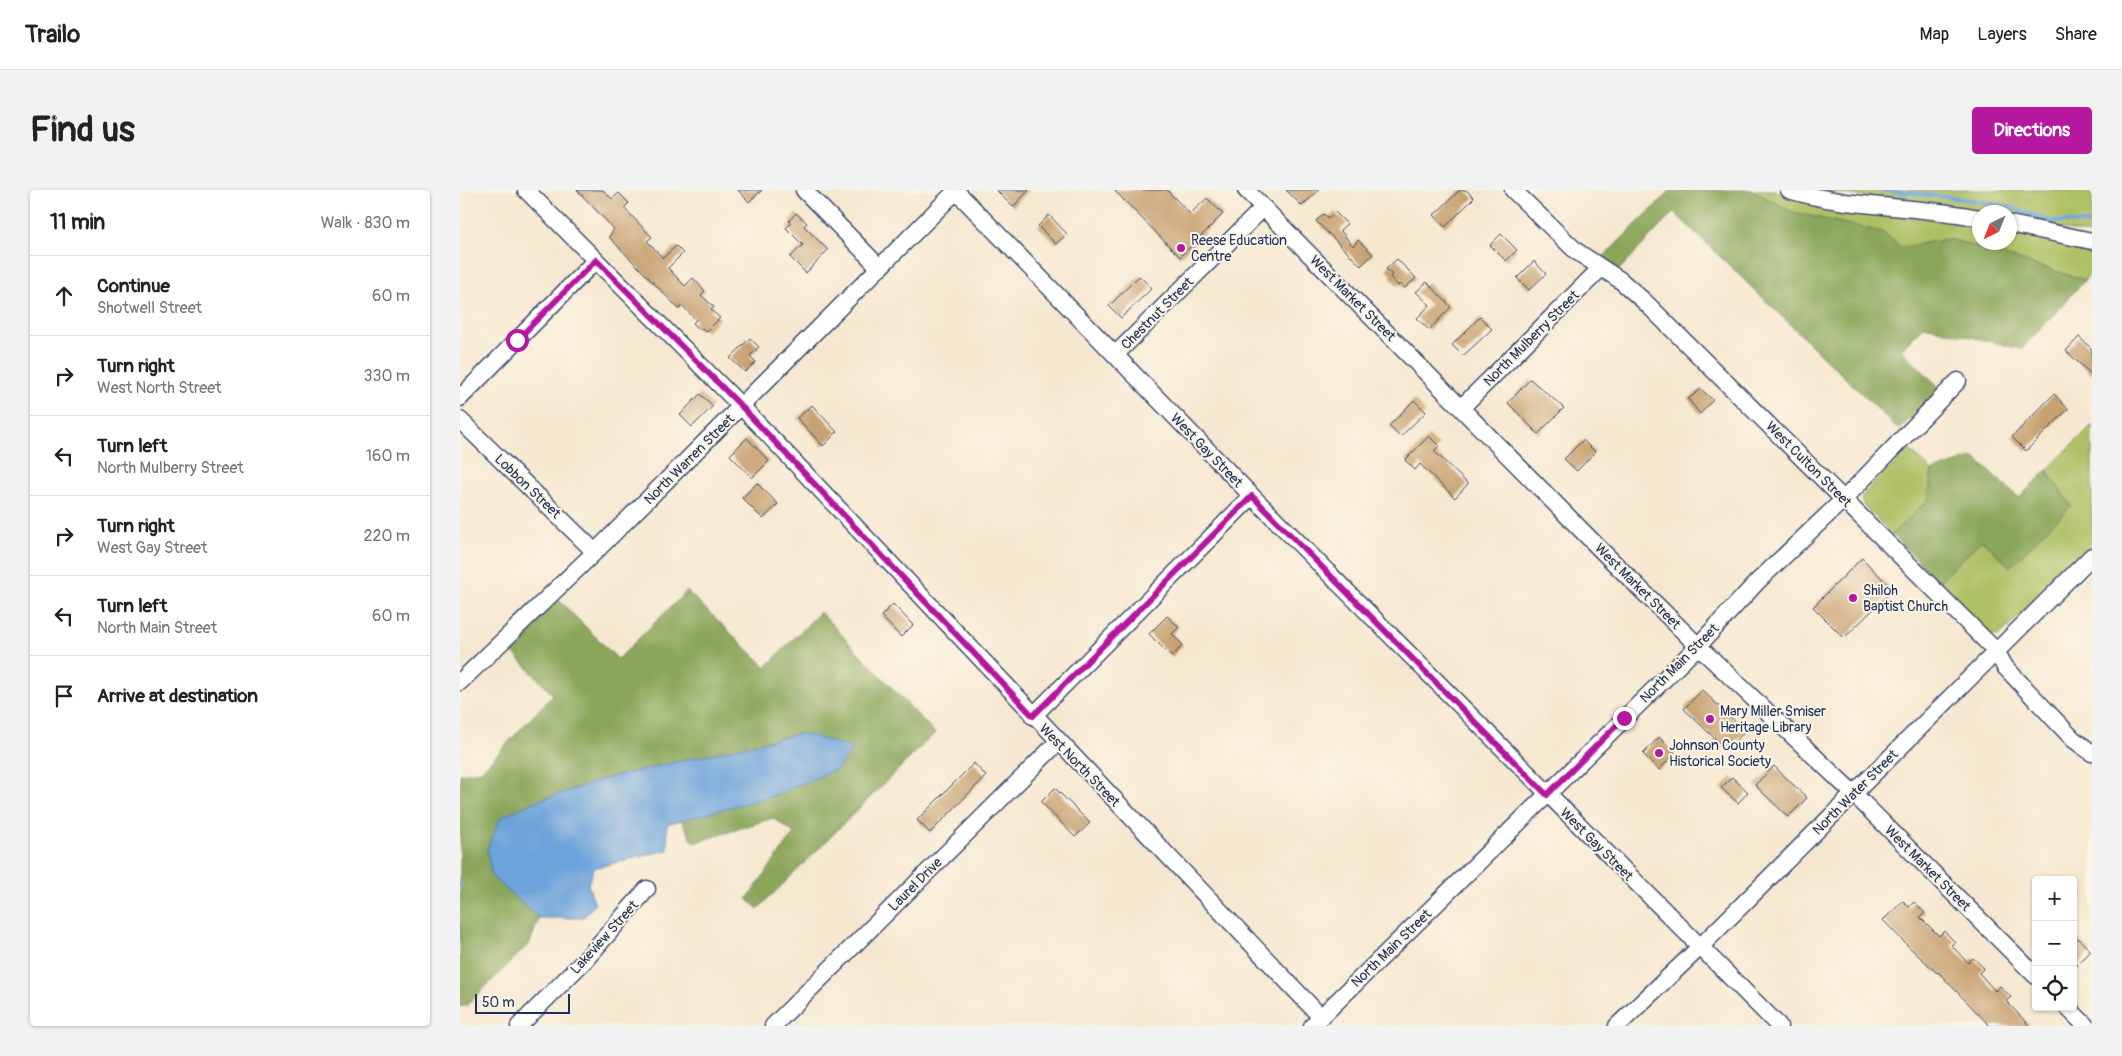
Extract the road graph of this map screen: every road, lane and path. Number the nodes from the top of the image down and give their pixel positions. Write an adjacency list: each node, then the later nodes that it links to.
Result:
1 (526, 190): 11 (street, West North Street)
2 (804, 190): 12 (street)
3 (956, 190): 12 (street, North Warren Street); 14 (street, West Gay Street)
4 (1246, 190): 7 (street, West Market Street)
5 (1513, 190): 13 (street, West Culton Street)
6 (1789, 190): 8 (street)
7 (1263, 208): 14 (street, Chestnut Street); 18 (street, West Market Street)
8 (1972, 217)
9 (2017, 225): 10 (street)
10 (2092, 241)
11 (596, 260): 16 (street); 17 (street, West North Street)
12 (880, 268): 17 (street, North Warren Street)
13 (1601, 268): 18 (street, North Mulberry Street); 21 (street, West Culton Street)
14 (1115, 355): 20 (street, West Gay Street)
15 (1958, 381): 21 (street, North Main Street)
16 (460, 398)
17 (741, 406): 22 (street, North Warren Street); 27 (street, West North Street)
18 (1461, 408): 24 (street, West Market Street)
19 (460, 420): 22 (street, Lobbon Street)
20 (1252, 496): 27 (street); 31 (street, West Gay Street)
21 (1844, 499): 24 (street, North Main Street); 25 (street, West Culton Street)
22 (595, 552): 26 (street, North Warren Street)
23 (2092, 556): 25 (street, North Water Street)
24 (1698, 646): 30 (street, West Market Street); 31 (street, North Main Street)
25 (1996, 651): 29 (street, West Culton Street); 30 (street, North Water Street)
26 (461, 678)
27 (1033, 716): 28 (street, West North Street)
28 (1058, 742): 36 (street, West North Street); 38 (street, Laurel Drive)
29 (2092, 752)
30 (1854, 794): 33 (street, North Water Street); 34 (street, West Market Street)
31 (1547, 795): 33 (street, West Gay Street); 36 (street, North Main Street)
32 (647, 889): 37 (street, Lakeview Street)
33 (1700, 946): 39 (street, North Water Street); 40 (street, West Gay Street)
34 (2032, 972)
35 (2071, 1011): 41 (street)
36 (1316, 1022)
37 (519, 1026)
38 (773, 1026)
39 (1617, 1026)
40 (1779, 1026)
41 (2086, 1026)

